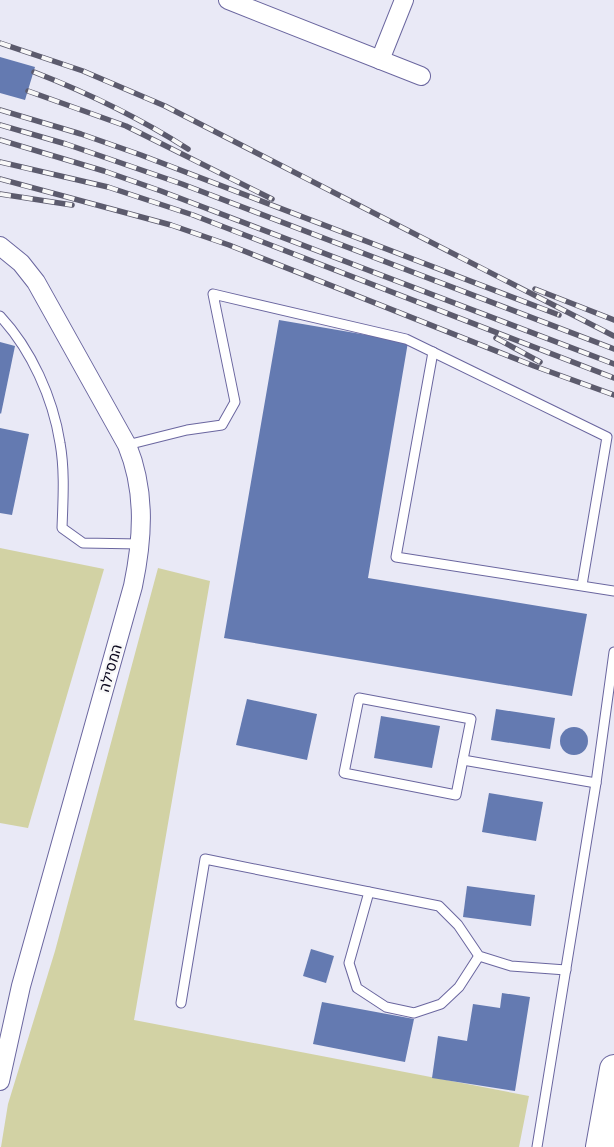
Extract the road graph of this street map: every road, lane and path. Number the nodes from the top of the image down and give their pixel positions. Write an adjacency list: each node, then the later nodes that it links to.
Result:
1 (228, 0): 3 (street)
2 (404, 0): 3 (street)
3 (380, 60): 4 (street)
4 (421, 76)
5 (0, 246): 8 (street, המסילה)
6 (0, 316): 9 (lane)
7 (433, 352): 8 (lane); 10 (lane); 10 (lane)
8 (127, 445): 9 (street, המסילה)
9 (140, 544): 20 (street, המסילה)
10 (582, 585): 11 (lane)
11 (614, 592)
12 (614, 652): 14 (lane)
13 (463, 760): 13 (lane); 14 (lane)
14 (596, 783): 17 (lane)
15 (369, 892): 16 (lane); 16 (lane); 18 (lane)
16 (479, 956): 17 (lane)
17 (566, 970): 21 (lane)
18 (181, 1002)
19 (614, 1068): 22 (highway)
20 (0, 1081)
21 (537, 1147)
22 (600, 1147)

